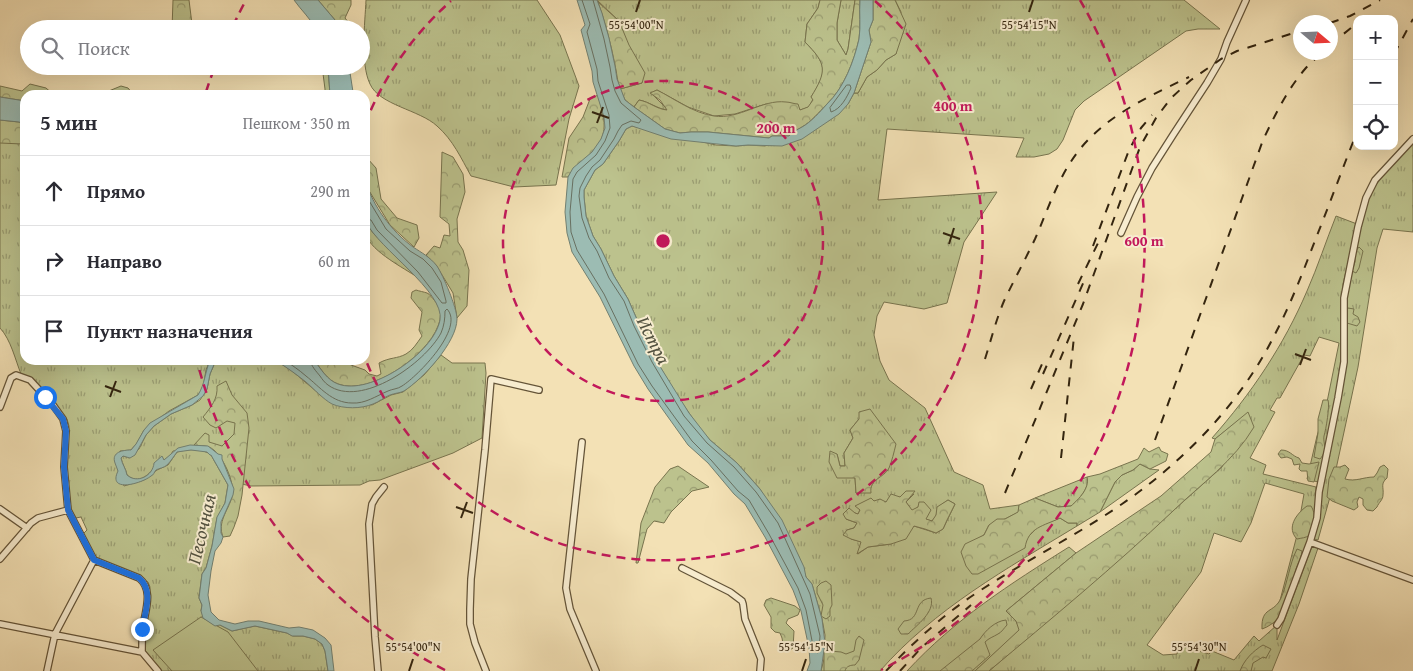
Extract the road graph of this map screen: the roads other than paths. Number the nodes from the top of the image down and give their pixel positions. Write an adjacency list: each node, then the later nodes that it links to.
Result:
1 (1246, 0): 3 (street)
2 (1413, 139): 11 (street)
3 (1121, 233)
4 (539, 390): 23 (street)
5 (0, 407): 9 (street)
6 (582, 442): 24 (street)
7 (384, 487): 22 (street)
8 (0, 509): 10 (street)
9 (68, 510): 10 (street); 13 (street)
10 (27, 528): 12 (street)
11 (1310, 542): 15 (street); 17 (street)
12 (0, 560)
13 (94, 560): 18 (street); 19 (street)
14 (682, 568): 25 (street)
15 (1413, 580)
16 (0, 624): 18 (street)
17 (1277, 625)
18 (55, 634): 19 (street); 20 (street)
19 (142, 652): 21 (street)
20 (47, 671)
21 (158, 671)
22 (378, 671)
23 (486, 671)
24 (596, 671)
25 (760, 671)

